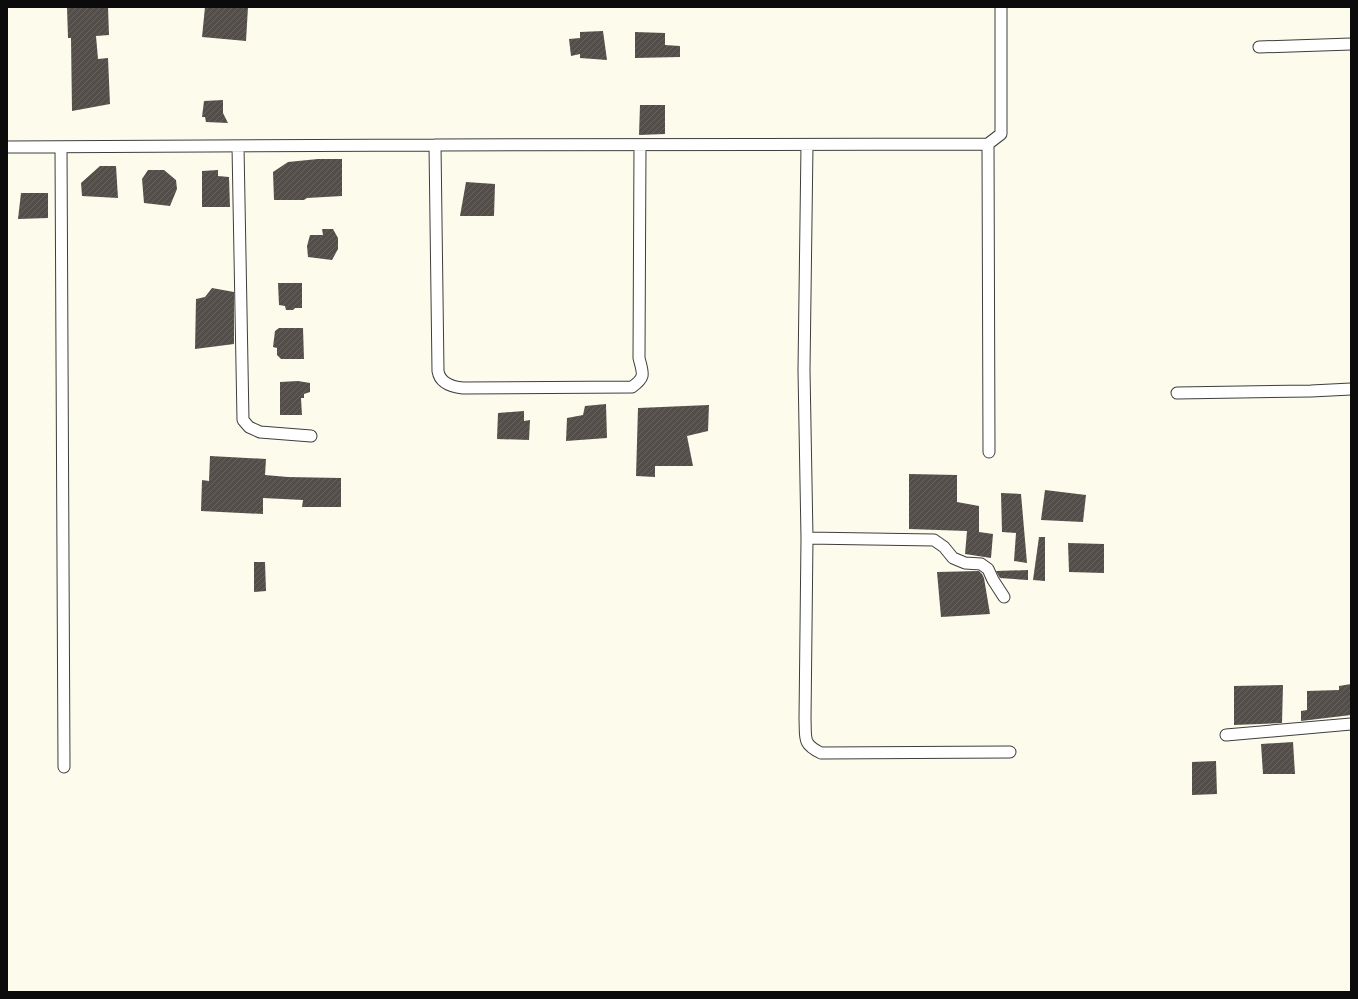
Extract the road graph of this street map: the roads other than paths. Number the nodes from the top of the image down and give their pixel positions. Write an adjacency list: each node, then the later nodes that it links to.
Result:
1 (1001, 7): 4 (street)
2 (1351, 44): 3 (street)
3 (1259, 47)
4 (988, 144): 7 (street); 14 (street)
5 (436, 145): 6 (street); 6 (street); 8 (street)
6 (640, 145): 7 (street)
7 (807, 145): 15 (street)
8 (238, 146): 10 (street); 13 (street)
9 (7, 147): 10 (street)
10 (61, 147): 20 (street)
11 (1351, 389): 12 (street)
12 (1177, 393)
13 (311, 436)
14 (989, 452)
15 (807, 538): 16 (street); 19 (street)
16 (1004, 597)
17 (1351, 724): 18 (street)
18 (1226, 734)
19 (1010, 752)
20 (64, 767)

